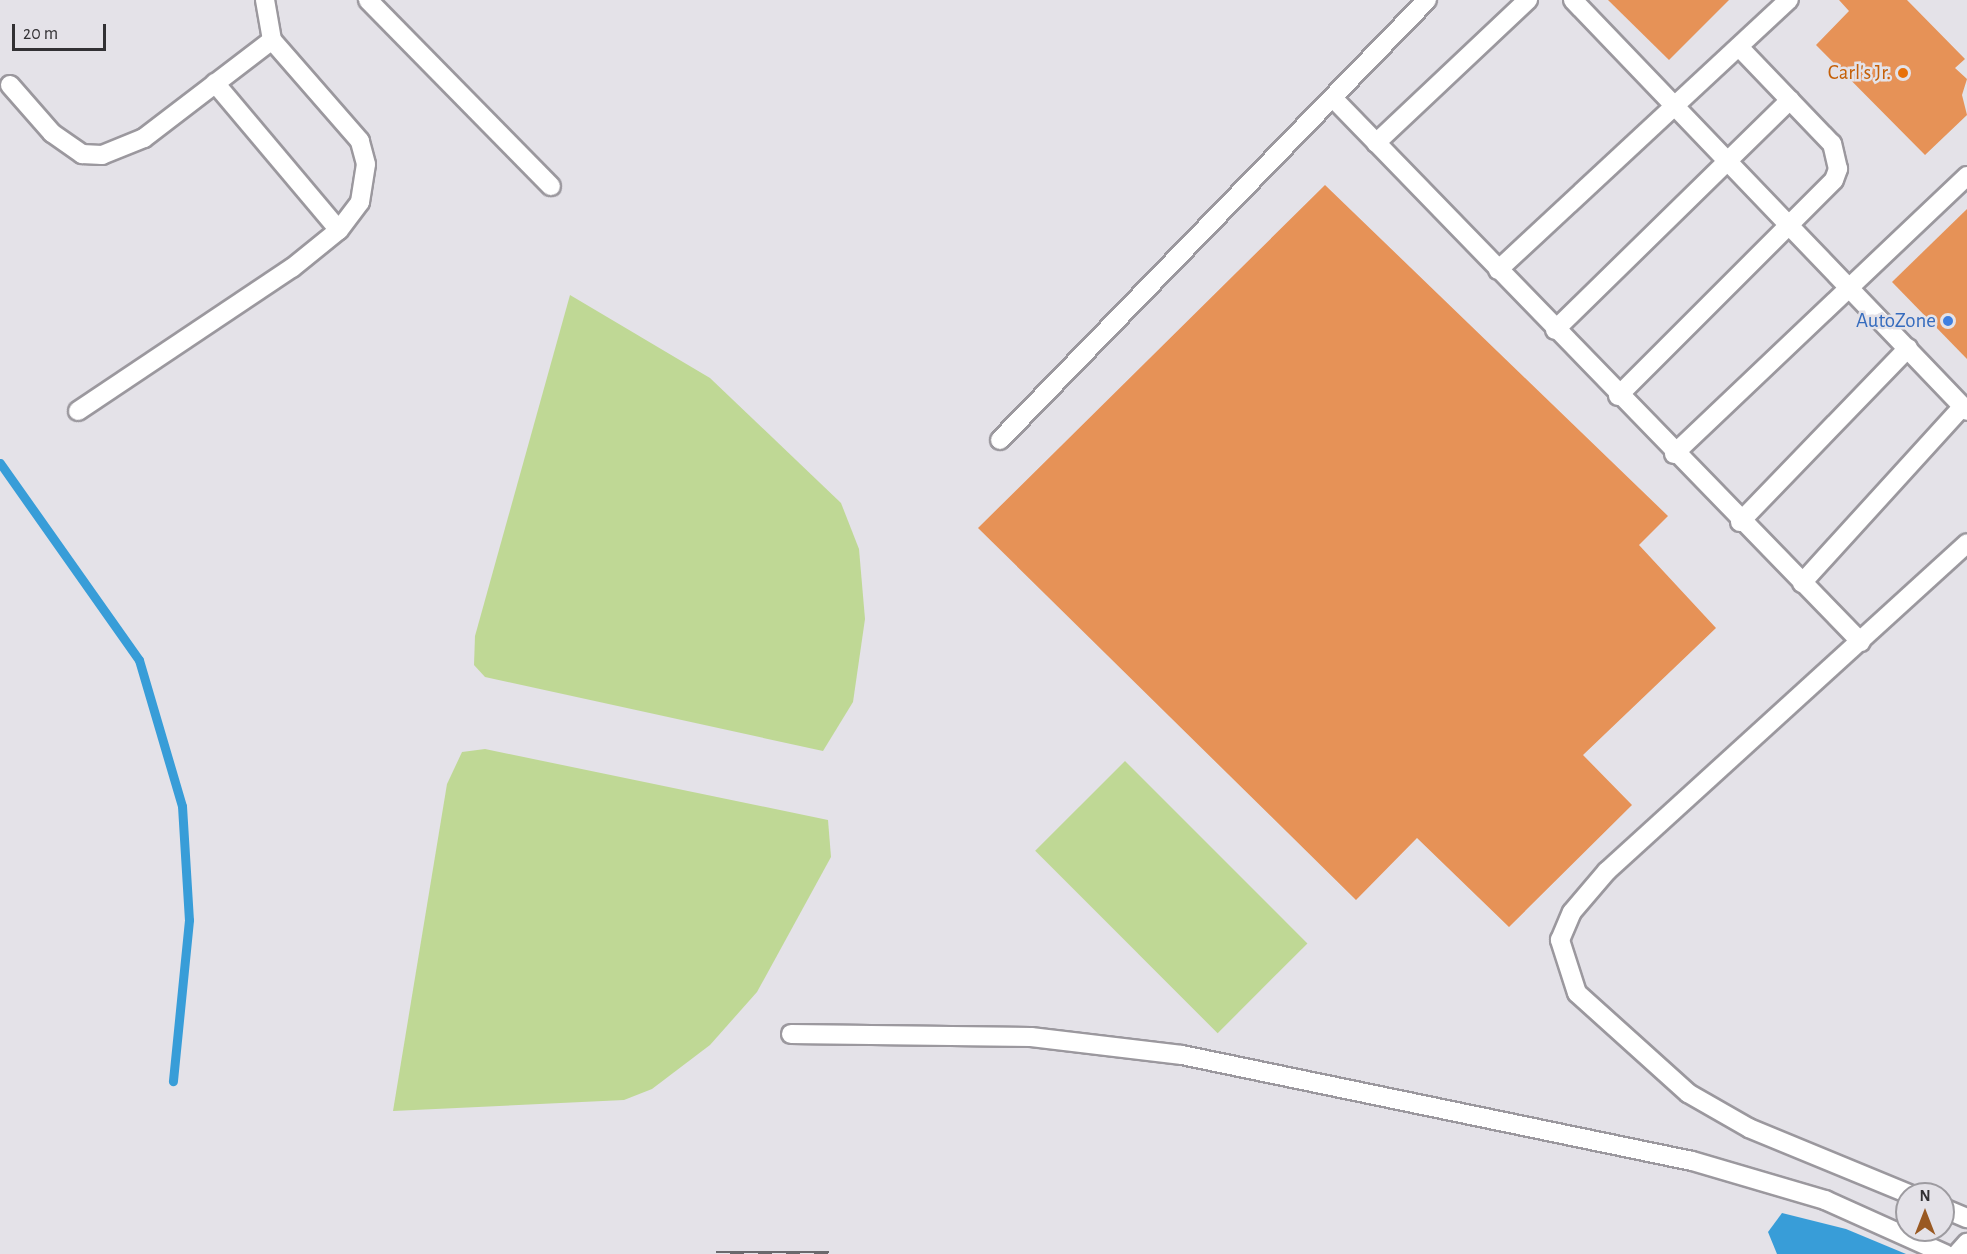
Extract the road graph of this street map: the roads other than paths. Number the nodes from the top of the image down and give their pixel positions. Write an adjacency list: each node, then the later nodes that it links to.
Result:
1 (265, 0): 7 (lane)
2 (369, 0): 17 (lane)
3 (1427, 0): 11 (lane)
4 (1528, 0): 14 (lane)
5 (1574, 0): 13 (lane)
6 (1781, 2): 8 (lane)
7 (272, 40): 9 (lane); 19 (lane)
8 (1739, 47): 12 (lane); 13 (lane)
9 (215, 83): 10 (lane); 19 (lane)
10 (10, 85)
11 (1334, 98): 14 (lane); 27 (lane)
12 (1790, 100): 15 (lane); 18 (lane)
13 (1678, 106): 15 (lane); 20 (lane)
14 (1376, 143): 20 (lane)
15 (1726, 159): 18 (lane); 22 (lane)
16 (1967, 176): 21 (lane)
17 (551, 186)
18 (1789, 222): 21 (lane); 24 (lane)
19 (339, 230): 26 (lane)
20 (1498, 270): 22 (lane)
21 (1851, 286): 23 (lane); 28 (lane)
22 (1555, 330): 24 (lane)
23 (1908, 348): 25 (lane); 29 (lane)
24 (1618, 396): 28 (lane)
25 (1965, 408): 31 (lane)
26 (78, 411)
27 (1000, 440)
28 (1674, 454): 29 (lane)
29 (1740, 522): 31 (lane)
30 (1967, 543): 32 (lane)
31 (1802, 584): 32 (lane)
32 (1862, 642): 34 (lane)
33 (792, 1034): 36 (lane)
34 (1895, 1188)
35 (1967, 1243): 37 (lane)
36 (1945, 1254)
37 (1957, 1254)

